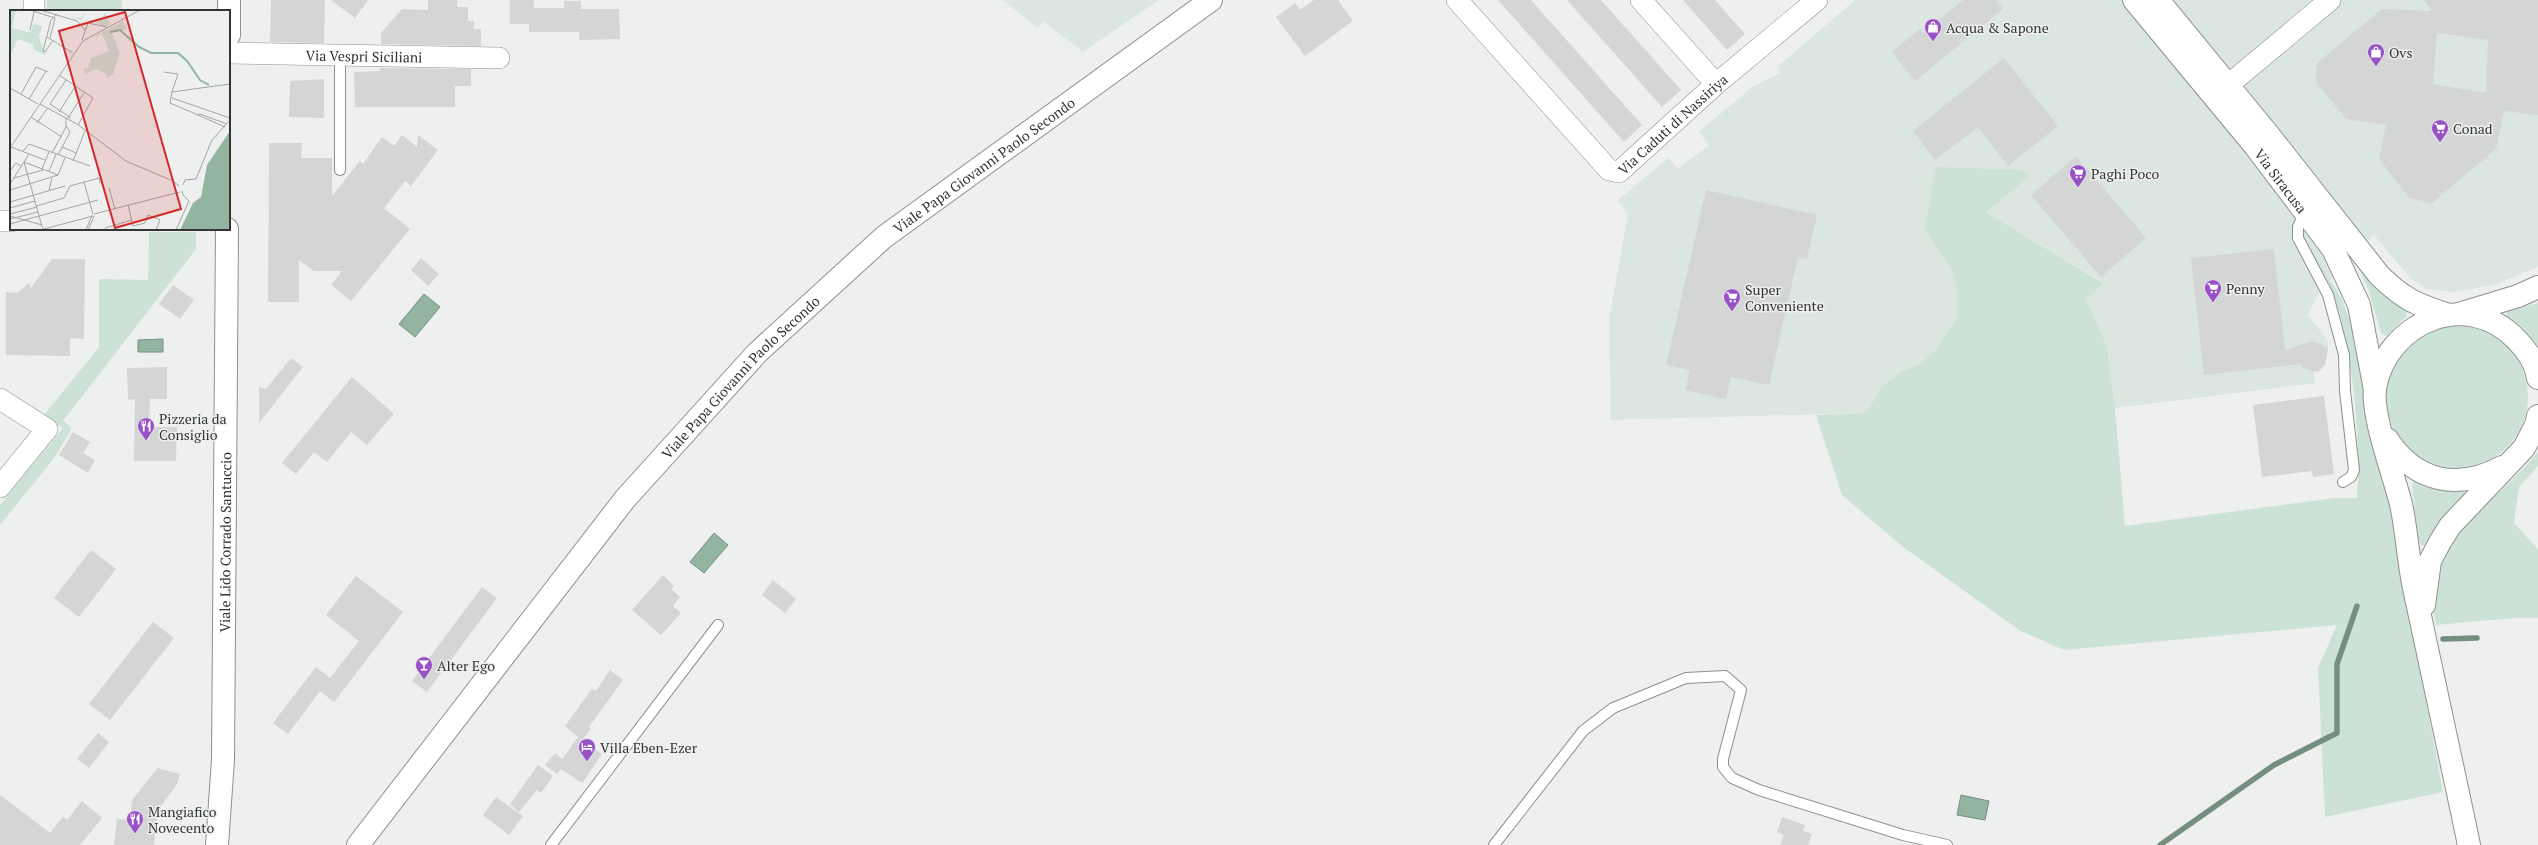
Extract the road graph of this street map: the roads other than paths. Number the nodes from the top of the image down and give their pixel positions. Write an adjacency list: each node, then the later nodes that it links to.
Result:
1 (1211, 0): 32 (main road, Viale Papa Giovanni Paolo Secondo)
2 (1457, 0): 11 (street, Via Caduti di Nassiriya)
3 (1641, 0): 11 (street)
4 (1817, 0): 11 (street, Via Caduti di Nassiriya)
5 (2134, 0): 14 (main road, Via Siracusa)
6 (2158, 0): 12 (main road, Via Siracusa)
7 (2330, 0): 12 (street)
8 (230, 53): 9 (street, Via Vespri Siciliani)
9 (340, 55): 10 (street, Via Vespri Siciliani); 13 (lane)
10 (499, 58)
11 (1716, 84)
12 (2227, 86): 17 (main road, Via Siracusa)
13 (340, 170)
14 (2305, 211): 19 (main road, Via Siracusa); 24 (lane)
15 (227, 230): 28 (main road, Viale Lido Corrado Santuccio)
16 (2538, 287): 17 (main road)
17 (2453, 314): 18 (main road); 19 (main road)
18 (2538, 378)
19 (2375, 390): 22 (main road)
20 (0, 399): 25 (street)
21 (2538, 416): 23 (main road)
22 (2382, 433): 23 (main road); 26 (main road)
23 (2506, 465): 26 (main road)
24 (2343, 482)
25 (0, 487)
26 (2422, 618): 37 (main road)
27 (718, 625): 29 (lane)
28 (223, 760): 30 (main road); 31 (main road)
29 (600, 781): 33 (lane); 34 (lane)
30 (217, 845)
31 (231, 845)
32 (358, 845)
33 (551, 845)
34 (558, 845)
35 (1494, 845): 36 (lane)
36 (1947, 845)
37 (2469, 845)

